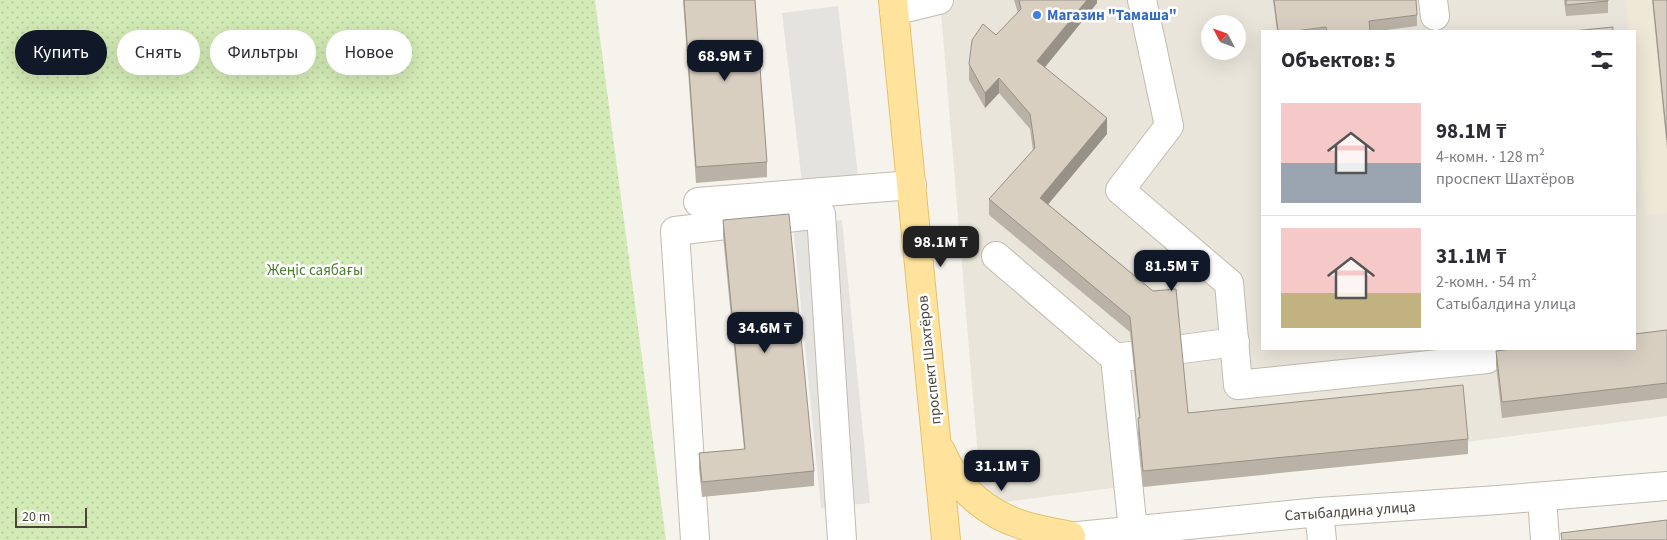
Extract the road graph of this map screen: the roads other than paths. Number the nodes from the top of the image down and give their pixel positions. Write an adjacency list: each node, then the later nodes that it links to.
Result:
1 (939, 0): 3 (street)
2 (1142, 0): 7 (street)
3 (894, 6): 4 (main road, проспект Шахтёров)
4 (912, 186): 5 (street); 10 (main road, проспект Шахтёров)
5 (698, 202)
6 (996, 256): 8 (street)
7 (1235, 342): 8 (street); 9 (street)
8 (1115, 358): 14 (street)
9 (1487, 359)
10 (936, 440): 16 (main road); 19 (main road, проспект Шахтёров)
11 (1667, 486): 12 (street, Сатыбалдина улица)
12 (1542, 497): 13 (street, Сатыбалдина улица); 22 (street)
13 (1319, 512): 15 (street, Сатыбалдина улица); 21 (street)
14 (1133, 530): 15 (street, Сатыбалдина улица); 16 (street, Сатыбалдина улица)
15 (1225, 530)
16 (1071, 536): 20 (street, Сатыбалдина улица)
17 (694, 540): 18 (street)
18 (842, 540)
19 (946, 540)
20 (1034, 540)
21 (1322, 540)
22 (1545, 540)

